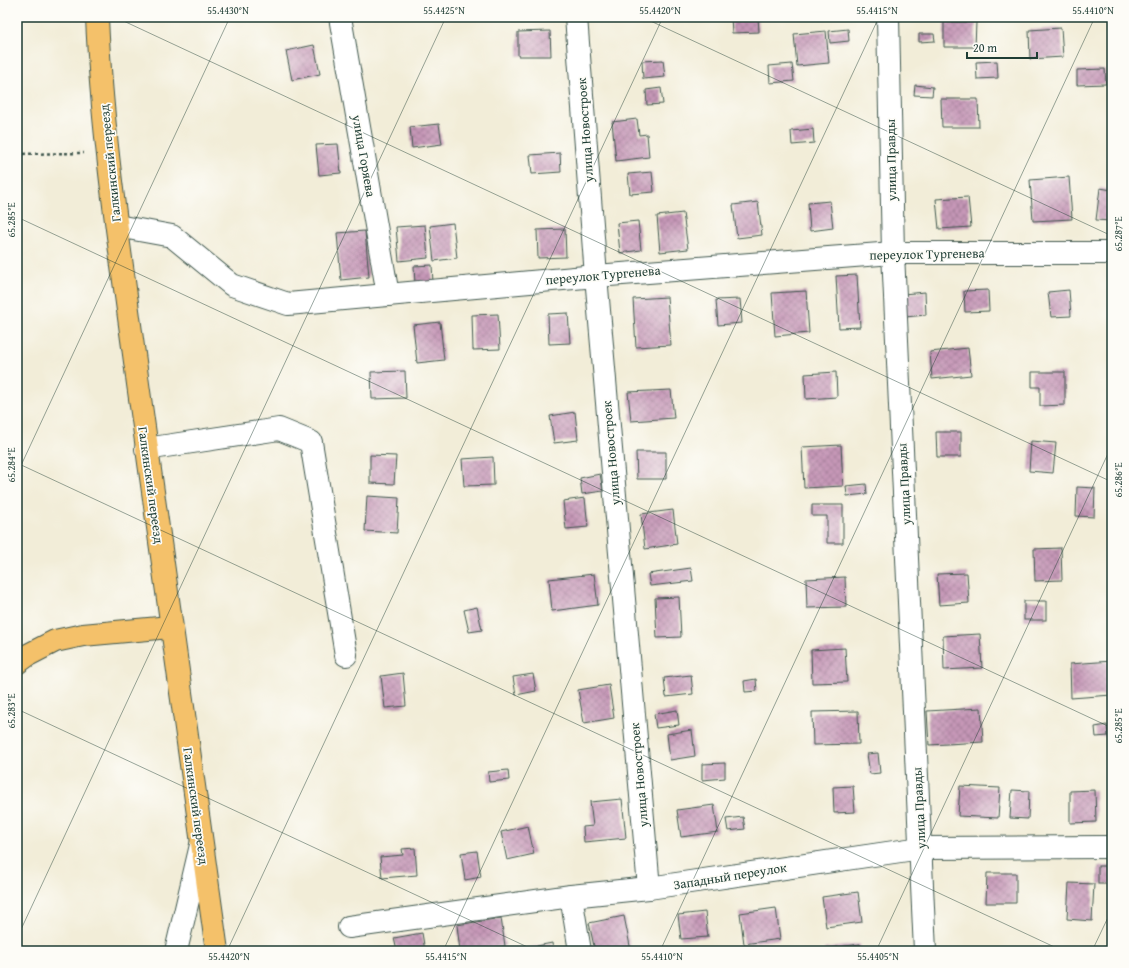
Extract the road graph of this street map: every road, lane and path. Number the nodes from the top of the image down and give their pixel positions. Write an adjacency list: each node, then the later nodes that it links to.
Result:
1 (97, 17): 5 (main road, Галкинский переезд)
2 (340, 17): 11 (street, улица Горяева)
3 (576, 17): 10 (street, улица Новостроек)
4 (888, 17): 8 (street, улица Правды)
5 (107, 152): 6 (path); 7 (main road, Галкинский переезд)
6 (17, 154)
7 (117, 226): 11 (street, переулок Тургенева); 12 (main road, Галкинский переезд)
8 (893, 253): 9 (street, переулок Тургенева); 10 (street, переулок Тургенева); 18 (street, улица Правды)
9 (1112, 253)
10 (596, 276): 11 (street, переулок Тургенева); 19 (street, улица Новостроек)
11 (388, 295)
12 (146, 449): 13 (main road, Галкинский переезд); 14 (street)
13 (170, 627): 15 (main road); 16 (main road, Галкинский переезд)
14 (346, 655)
15 (17, 663)
16 (202, 845): 22 (street); 23 (main road, Галкинский переезд)
17 (1112, 846): 18 (street, Западный переулок)
18 (921, 848): 19 (street, Западный переулок); 25 (street, улица Правды)
19 (649, 888): 20 (street, Западный переулок)
20 (571, 896): 21 (street, Западный переулок); 24 (street)
21 (348, 927)
22 (176, 951)
23 (217, 951)
24 (580, 951)
25 (925, 951)

